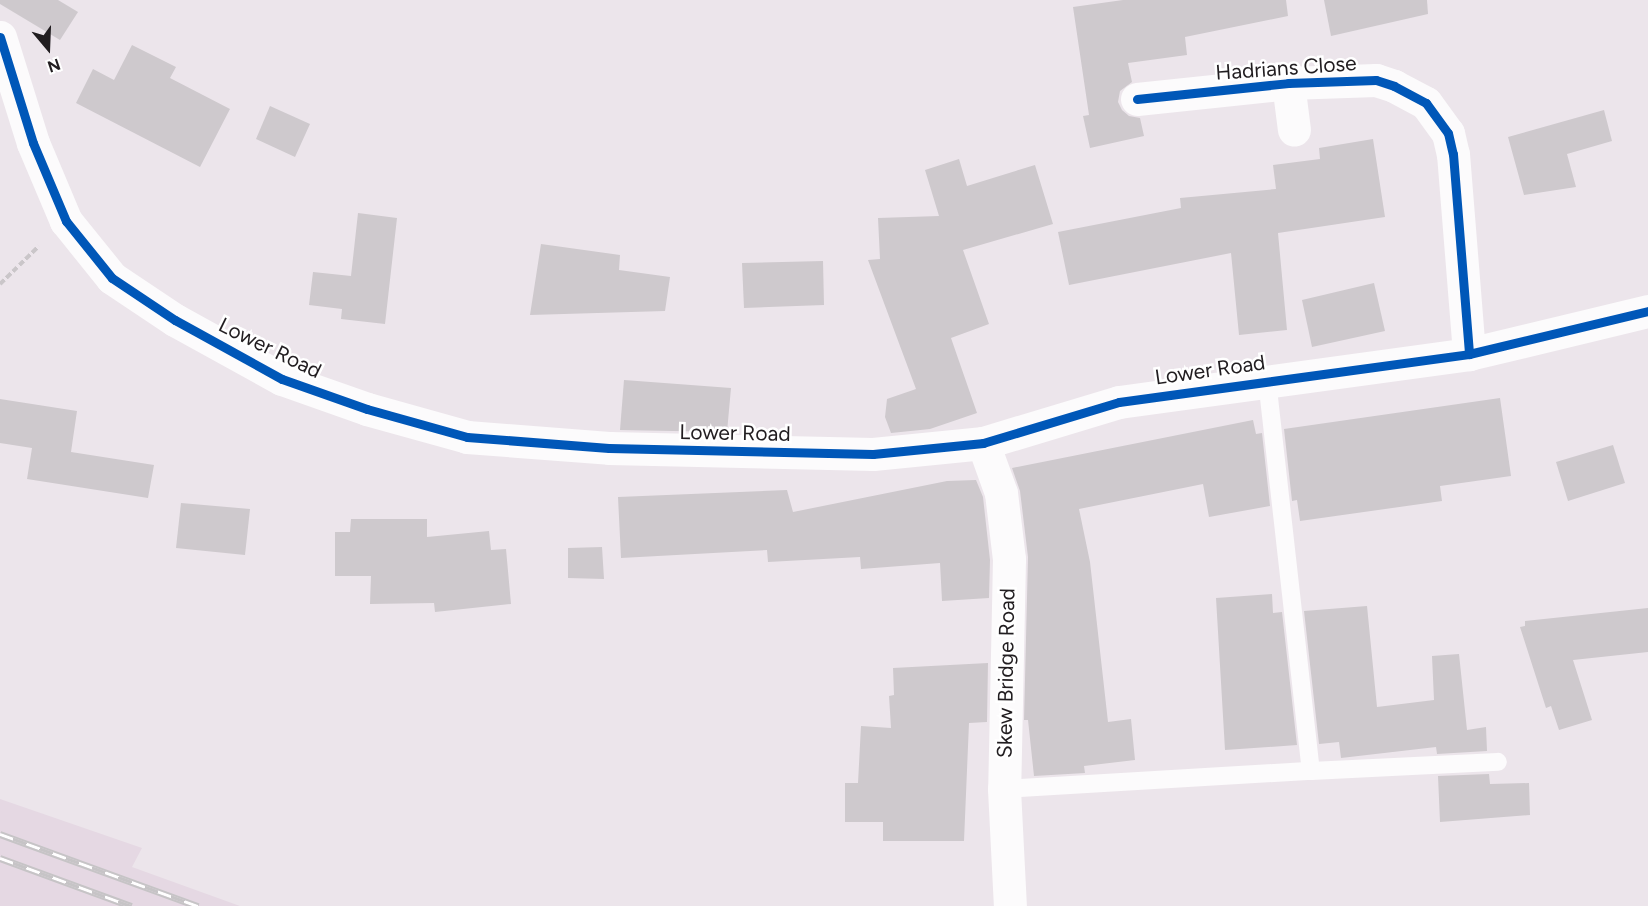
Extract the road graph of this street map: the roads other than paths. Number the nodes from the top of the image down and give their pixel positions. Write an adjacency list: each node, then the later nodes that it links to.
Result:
1 (0, 37): 8 (street, Lower Road)
2 (1288, 83): 3 (street, Hadrians Close); 4 (street, Hadrians Close); 6 (street, Hadrians Close)
3 (1137, 99)
4 (1294, 130)
5 (1648, 311): 6 (street, Lower Road)
6 (1469, 354): 7 (street, Lower Road)
7 (1267, 380): 8 (street, Lower Road); 10 (lane)
8 (984, 443): 11 (street, Skew Bridge Road)
9 (1498, 762): 10 (lane)
10 (1311, 771): 11 (lane)
11 (1004, 789): 12 (street, Skew Bridge Road)
12 (1010, 906)

